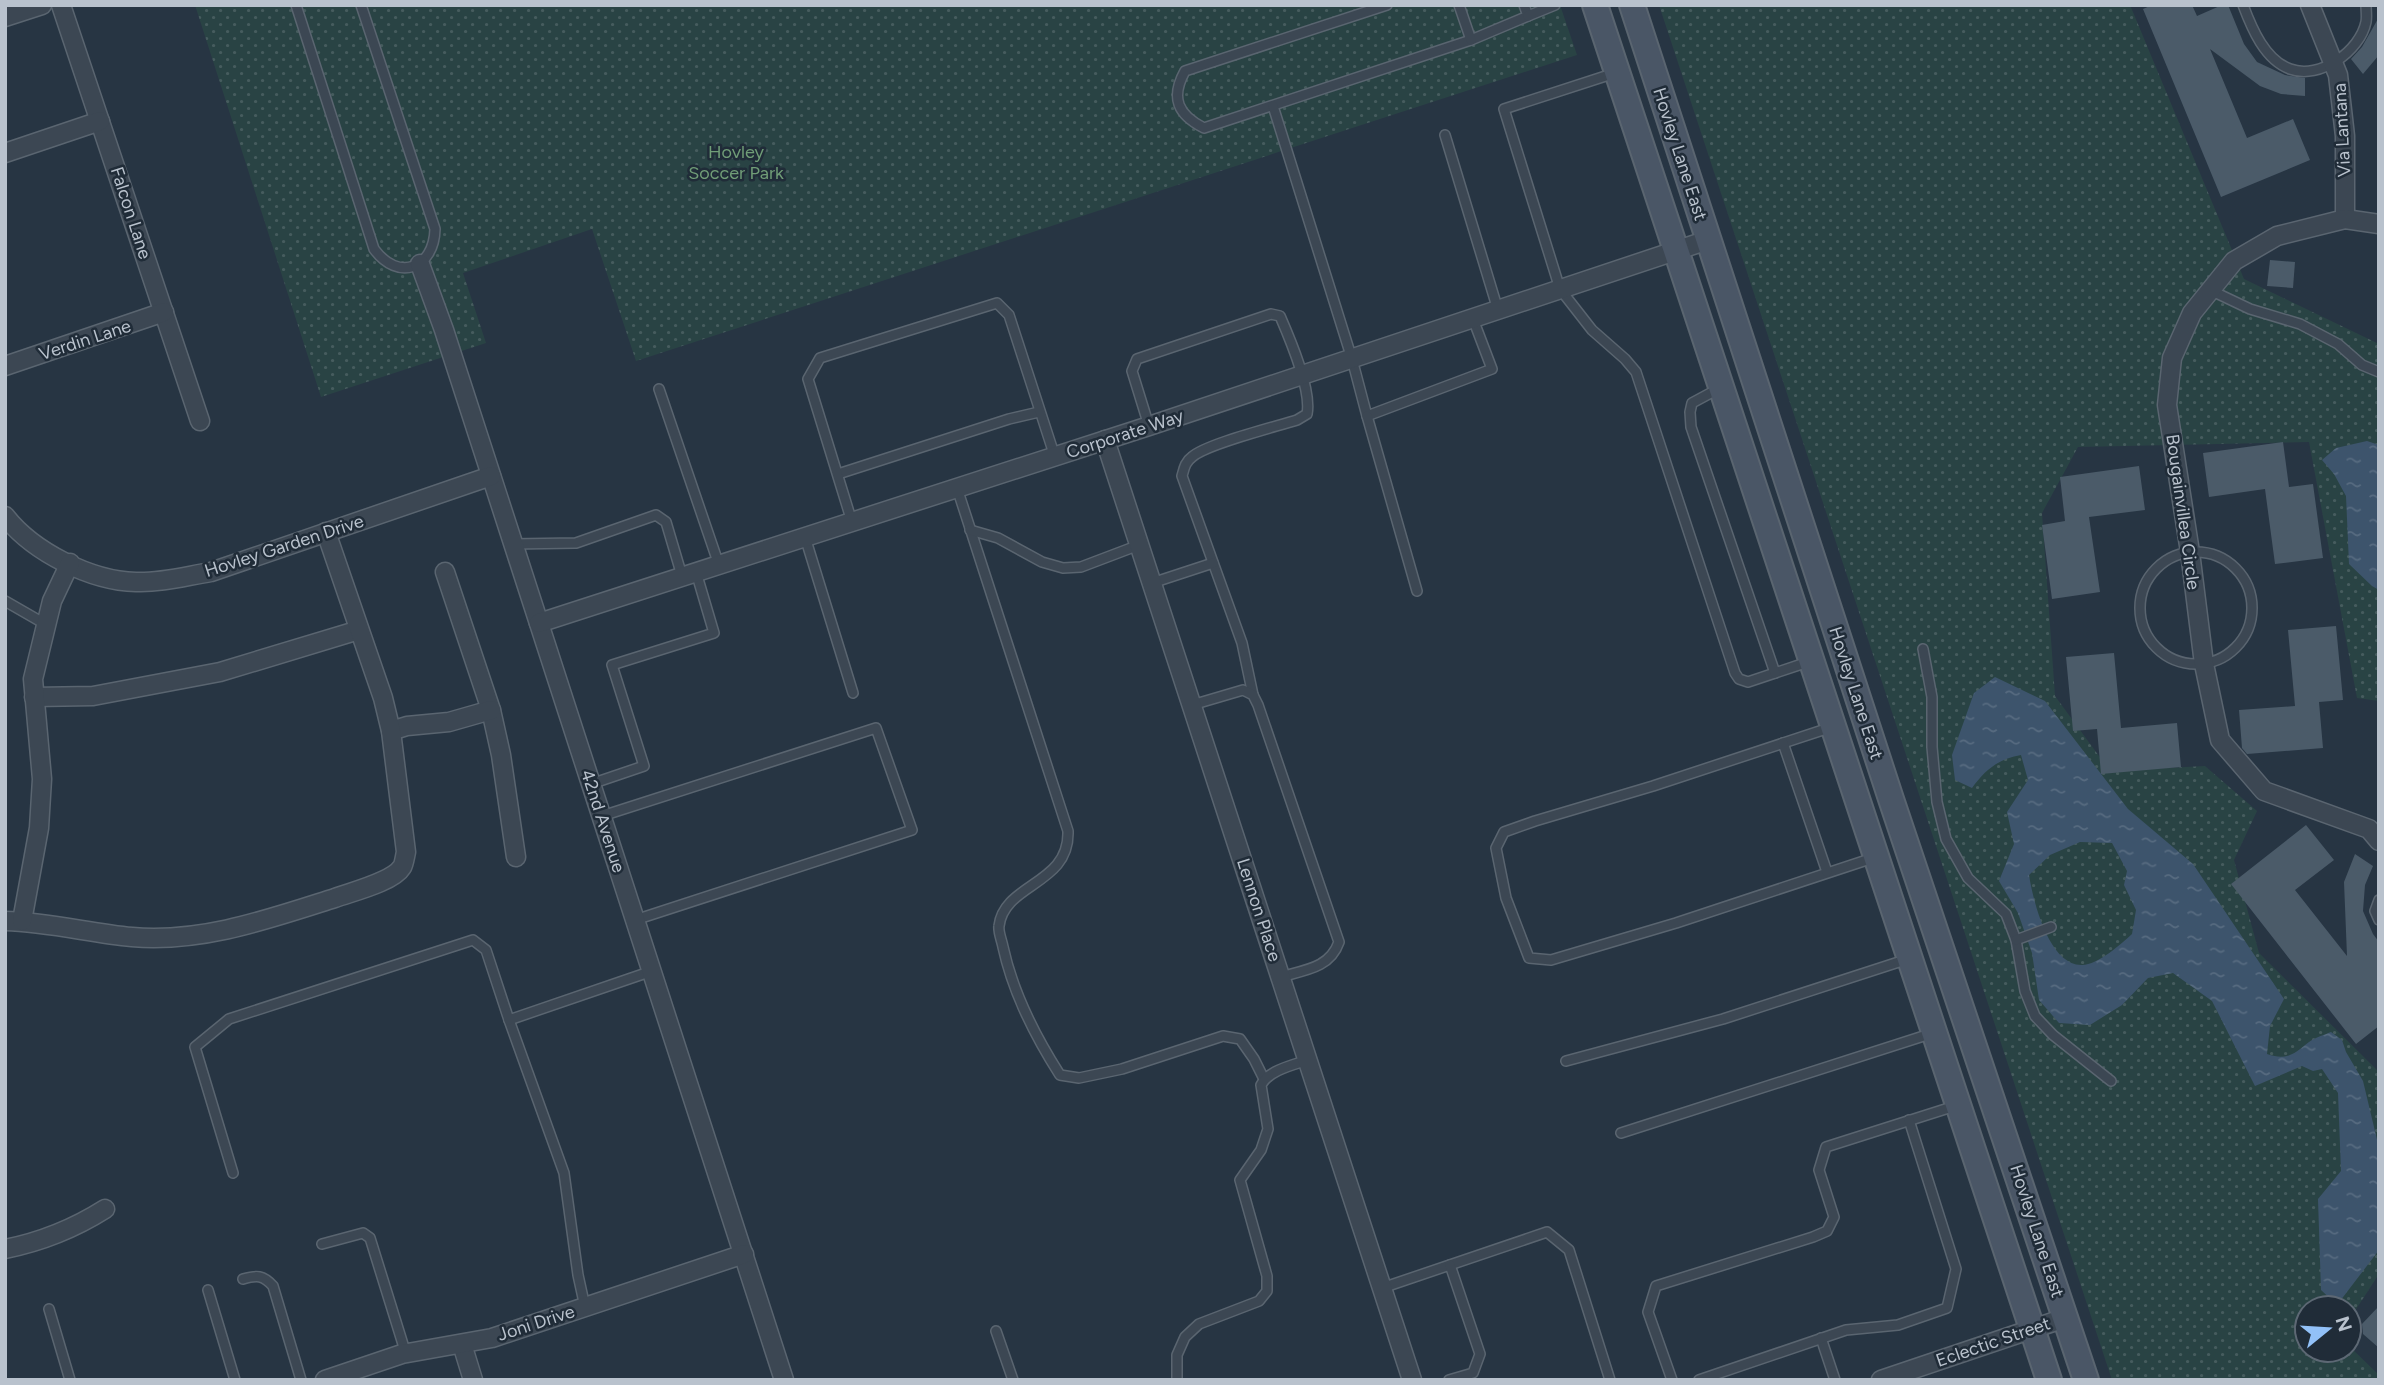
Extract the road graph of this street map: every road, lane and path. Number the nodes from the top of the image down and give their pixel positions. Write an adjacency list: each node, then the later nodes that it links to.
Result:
1 (42, 5): 15 (street)
2 (61, 5): 20 (street, Falcon Lane)
3 (296, 5): 27 (lane)
4 (361, 5): 27 (lane)
5 (1387, 5): 19 (lane)
6 (1459, 5): 16 (lane)
7 (1524, 5): 14 (lane)
8 (1555, 5): 14 (lane)
9 (1595, 5): 18 (street, Hovley Lane East)
10 (1632, 5): 25 (street, Hovley Lane East)
11 (2243, 5): 17 (lane)
12 (2310, 5): 17 (street, Via Lantana)
13 (2366, 5): 17 (lane)
14 (1528, 16): 16 (lane)
15 (5, 18)
16 (1471, 40): 19 (lane)
17 (2334, 64): 23 (street, Via Lantana)
18 (1617, 73): 26 (street, Hovley Lane East); 28 (lane)
19 (1273, 106): 33 (lane)
20 (100, 121): 22 (street); 31 (street, Falcon Lane)
21 (1445, 135): 30 (lane)
22 (5, 153)
23 (2345, 219): 24 (street, Bougainvillea Circle); 29 (street, Bougainvillea Circle)
24 (2379, 224)
25 (1708, 240): 26 (street, Corporate Way); 80 (street, Hovley Lane East)
26 (1676, 251): 28 (street, Corporate Way); 37 (street, Hovley Lane East)
27 (420, 264): 46 (street, 42nd Avenue)
28 (1560, 289): 30 (street, Corporate Way); 70 (lane)
29 (2210, 290): 35 (lane); 55 (street, Bougainvillea Circle)
30 (1498, 310): 32 (street, Corporate Way)
31 (164, 313): 34 (street, Verdin Lane); 41 (street, Falcon Lane)
32 (1473, 318): 33 (street, Corporate Way); 40 (lane)
33 (1352, 359): 36 (street, Corporate Way); 40 (lane)
34 (5, 366)
35 (2379, 372)
36 (1301, 376): 42 (street, Corporate Way); 42 (lane); 56 (lane)
37 (1721, 388): 68 (street, Hovley Lane East); 70 (lane)
38 (659, 389): 58 (lane)
39 (1039, 412): 44 (lane); 45 (lane); 45 (lane)
40 (1367, 416): 62 (lane)
41 (200, 421)
42 (1149, 426): 43 (street, Corporate Way)
43 (1105, 440): 44 (street, Corporate Way); 54 (street, Lennon Place)
44 (1055, 457): 47 (street, Corporate Way)
45 (838, 474): 49 (lane)
46 (491, 476): 51 (street, Hovley Garden Drive); 53 (street, 42nd Avenue)
47 (957, 488): 49 (street, Corporate Way); 50 (lane)
48 (5, 516): 57 (street, Hovley Garden Drive)
49 (852, 522): 52 (street, Corporate Way)
50 (970, 530): 54 (lane); 99 (lane)
51 (326, 532): 57 (street, Hovley Garden Drive); 66 (street)
52 (805, 537): 58 (street, Corporate Way); 71 (lane)
53 (513, 544): 60 (lane); 64 (street, 42nd Avenue)
54 (1139, 545): 61 (street, Lennon Place)
55 (2190, 552): 69 (street, Bougainvillea Circle); 69 (lane); 69 (lane)
56 (1213, 563): 61 (lane); 72 (lane)
57 (70, 564): 65 (street)
58 (719, 565): 60 (street, Corporate Way)
59 (445, 572): 75 (street)
60 (689, 574): 64 (street, Corporate Way); 79 (lane)
61 (1152, 583): 74 (street, Lennon Place)
62 (1417, 591)
63 (5, 601): 65 (lane)
64 (539, 622): 79 (street, 42nd Avenue)
65 (45, 624): 73 (street)
66 (359, 630): 73 (street); 77 (street)
67 (1923, 649): 91 (lane)
68 (1812, 661): 70 (lane); 76 (street, Hovley Lane East); 80 (street)
69 (2204, 664): 82 (street, Bougainvillea Circle)
70 (1775, 673)
71 (853, 693)
72 (1253, 695): 74 (lane); 94 (lane)
73 (34, 697): 89 (street)
74 (1192, 705): 94 (street, Lennon Place)
75 (491, 710): 77 (street); 83 (street)
76 (1833, 726): 78 (lane); 84 (street, Hovley Lane East)
77 (391, 731): 89 (street)
78 (1783, 743): 85 (lane); 85 (lane)
79 (591, 784): 81 (street, 42nd Avenue)
80 (1886, 786): 105 (street, Hovley Lane East)
81 (602, 816): 87 (street, 42nd Avenue); 87 (lane)
82 (2379, 841)
83 (516, 857)
84 (1876, 857): 85 (lane); 92 (street, Hovley Lane East)
85 (1827, 872)
86 (2379, 900): 88 (lane)
87 (635, 920): 93 (street, 42nd Avenue)
88 (2379, 920)
89 (13, 921)
90 (2051, 927): 91 (lane)
91 (2016, 940): 100 (lane)
92 (1910, 958): 96 (street, Hovley Lane East); 98 (lane)
93 (652, 971): 95 (lane); 109 (street, 42nd Avenue)
94 (1280, 977): 97 (street, Lennon Place)
95 (509, 1020): 104 (lane); 114 (lane)
96 (1934, 1032): 101 (street, Hovley Lane East); 103 (lane)
97 (1308, 1060): 99 (lane); 112 (street, Lennon Place)
98 (1566, 1060)
99 (1264, 1079): 129 (lane)
100 (2111, 1081)
101 (1959, 1105): 102 (lane); 105 (street); 117 (street, Hovley Lane East)
102 (1909, 1120): 119 (lane); 133 (lane)
103 (1621, 1133)
104 (233, 1173)
105 (2028, 1203): 116 (street, Hovley Lane East)
106 (105, 1209): 108 (street)
107 (322, 1244): 121 (lane)
108 (5, 1249)
109 (744, 1254): 114 (street, Joni Drive); 127 (street, 42nd Avenue)
110 (1450, 1265): 112 (lane); 131 (lane); 132 (lane)
111 (243, 1279): 124 (lane)
112 (1382, 1288): 130 (street, Lennon Place)
113 (208, 1290): 123 (lane)
114 (585, 1307): 120 (street, Joni Drive)
115 (49, 1309): 122 (lane)
116 (2065, 1318): 117 (street, Eclectic Street); 138 (street, Hovley Lane East)
117 (2032, 1327): 136 (street, Eclectic Street); 137 (street, Hovley Lane East)
118 (996, 1331): 128 (lane)
119 (1821, 1338): 134 (lane); 135 (lane)
120 (462, 1343): 121 (street, Joni Drive); 126 (street)
121 (406, 1354): 125 (street, Joni Drive)
122 (70, 1380)
123 (235, 1380)
124 (301, 1380)
125 (325, 1380)
126 (473, 1380)
127 (784, 1380)
128 (1013, 1380)
129 (1177, 1380)
130 (1412, 1380)
131 (1449, 1380)
132 (1609, 1380)
133 (1672, 1380)
134 (1699, 1380)
135 (1835, 1380)
136 (1881, 1380)
137 (2049, 1380)
138 (2086, 1380)

